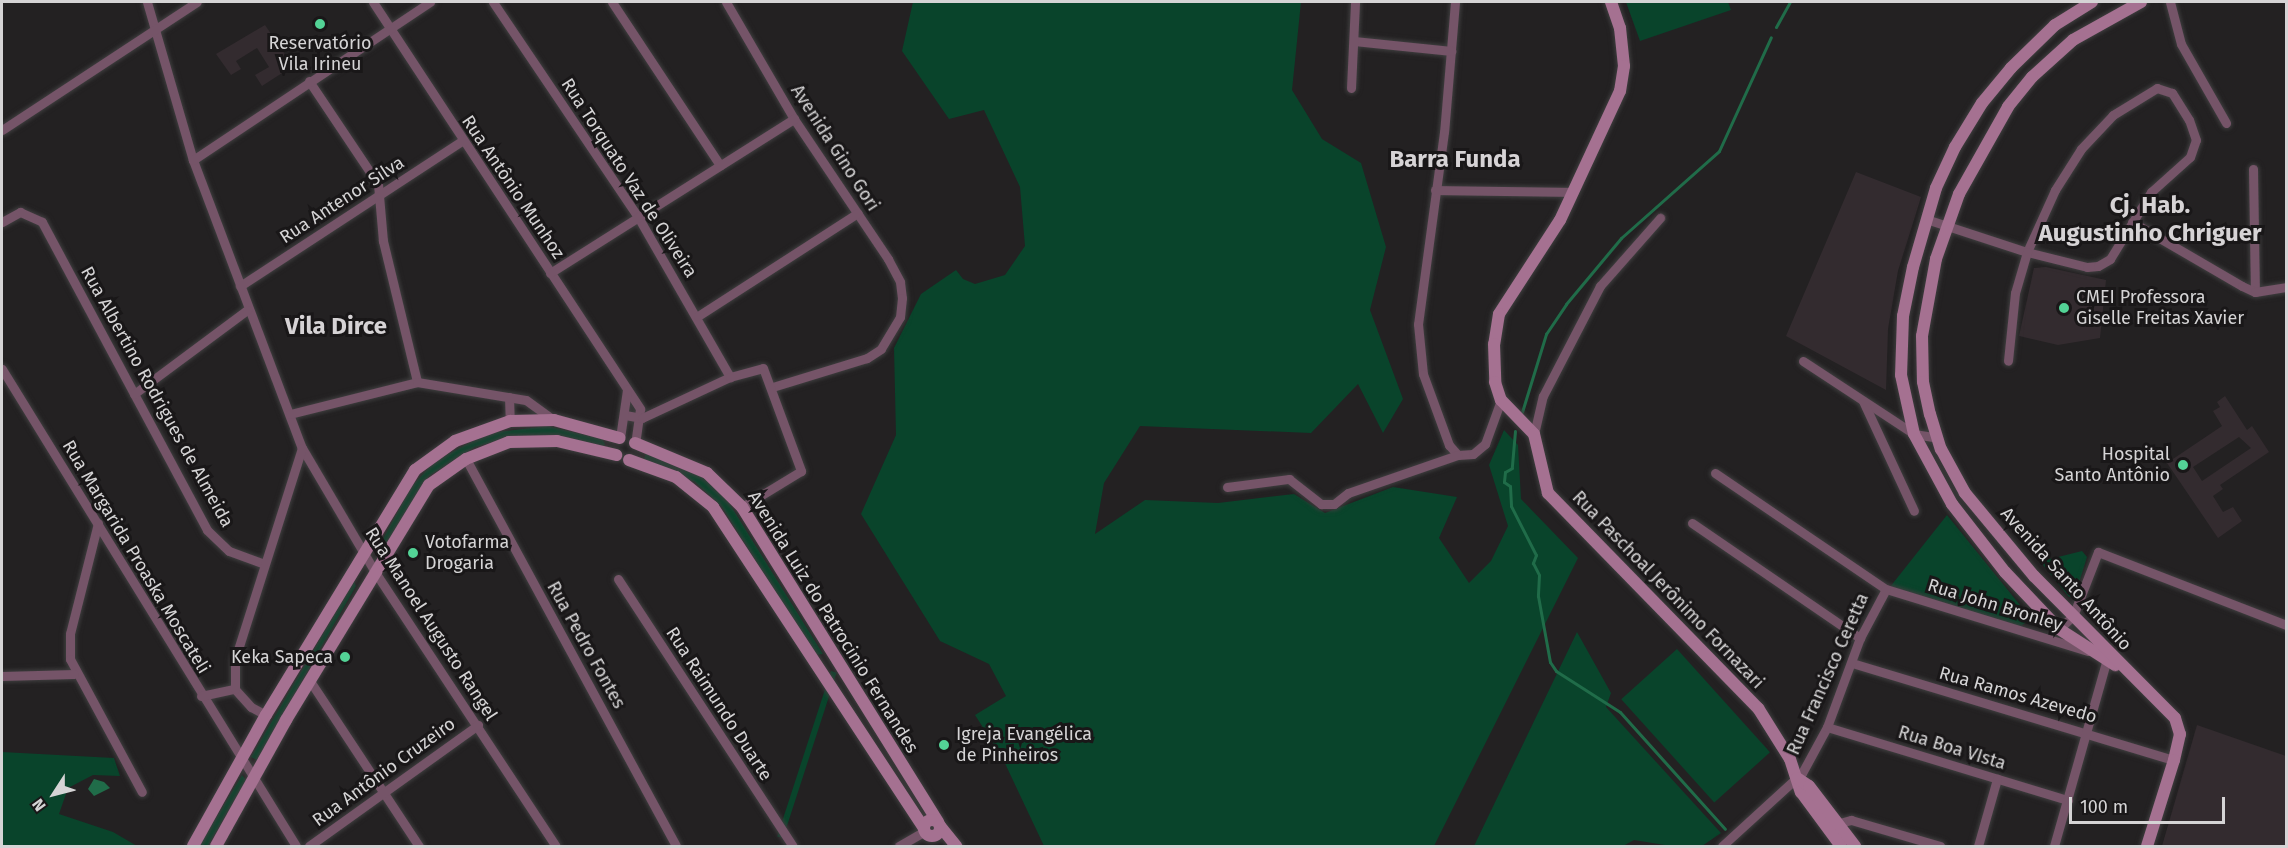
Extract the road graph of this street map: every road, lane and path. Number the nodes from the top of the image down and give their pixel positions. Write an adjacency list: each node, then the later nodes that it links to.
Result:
1 (147, 2): 14 (street)
2 (197, 2): 14 (street)
3 (374, 2): 15 (street, Rua Antônio Munhoz)
4 (430, 2): 15 (street)
5 (493, 2): 31 (street, Rua Torquato Vaz de Oliveira)
6 (612, 2): 25 (street)
7 (726, 2): 20 (street, Avenida Gino Gori)
8 (1355, 2): 16 (street)
9 (1455, 2): 17 (street)
10 (1611, 2): 28 (main road)
11 (2092, 2): 33 (main road, Avenida Santo Antônio)
12 (2141, 2): 36 (main road, Avenida Santo Antônio)
13 (2170, 2): 21 (street)
14 (154, 28): 22 (street); 24 (street, Rua Manoel Augusto Rangel)
15 (391, 28): 18 (street); 23 (street, Rua Antônio Munhoz)
16 (1354, 42): 17 (street); 19 (street)
17 (1451, 51): 27 (street)
18 (309, 81): 24 (street); 29 (street)
19 (1351, 88)
20 (794, 119): 25 (street); 30 (street, Avenida Gino Gori)
21 (2226, 123)
22 (2, 130)
23 (462, 141): 29 (street, Rua Antenor Silva); 40 (street, Rua Antônio Munhoz)
24 (193, 160): 41 (street, Rua Manoel Augusto Rangel)
25 (720, 165): 31 (street)
26 (2253, 169): 43 (street)
27 (1435, 190): 28 (street); 69 (street)
28 (1573, 192): 55 (main road)
29 (377, 199): 41 (street, Rua Antenor Silva); 50 (street)
30 (858, 213): 45 (street); 51 (street, Avenida Gino Gori)
31 (638, 217): 40 (street); 45 (street, Rua Torquato Vaz de Oliveira)
32 (1660, 218): 62 (street)
33 (1926, 219): 36 (street); 38 (main road, Avenida Santo Antônio)
34 (2, 222): 53 (street, Rua Albertino Rodrigues de Almeida)
35 (2132, 222): 37 (street); 37 (street); 43 (street)
36 (1948, 226): 37 (street); 39 (main road, Avenida Santo Antônio)
37 (2027, 252): 47 (street)
38 (1913, 267): 39 (main road); 63 (main road, Avenida Santo Antônio)
39 (1934, 270): 65 (main road, Avenida Santo Antônio)
40 (550, 273): 52 (street, Rua Antônio Munhoz)
41 (240, 286): 44 (street, Rua Manoel Augusto Rangel)
42 (2286, 287): 43 (street)
43 (2255, 292)
44 (247, 310): 53 (street); 57 (street, Rua Manoel Augusto Rangel)
45 (698, 316): 49 (street, Rua Torquato Vaz de Oliveira)
46 (1803, 361): 56 (street)
47 (2008, 361)
48 (2, 369): 76 (street, Rua Margarida Proaska Moscateli)
49 (730, 377): 51 (street); 59 (street)
50 (417, 382): 54 (street); 57 (street)
51 (773, 387): 74 (street)
52 (627, 390): 58 (street); 59 (street, Rua Antônio Munhoz)
53 (134, 394): 79 (street, Rua Albertino Rodrigues de Almeida)
54 (508, 397): 60 (street); 61 (street)
55 (1501, 400): 62 (main road); 69 (street)
56 (1863, 401): 63 (street); 75 (street)
57 (290, 414): 67 (street, Rua Manoel Augusto Rangel)
58 (625, 415): 59 (street); 64 (street)
59 (642, 418): 66 (street)
60 (510, 420): 61 (main road); 78 (main road)
61 (554, 420): 64 (main road)
62 (1534, 434): 104 (main road, Rua Paschoal Jerônimo Fornazari)
63 (1914, 434): 65 (street); 85 (main road, Avenida Santo Antônio)
64 (620, 438): 66 (main road); 68 (main road)
65 (1938, 438): 83 (main road, Avenida Santo Antônio)
66 (635, 442): 71 (main road); 74 (main road, Avenida Luiz do Patrocinio Fernandes)
67 (302, 448): 78 (street, Rua Manoel Augusto Rangel); 79 (street)
68 (616, 455): 70 (main road); 71 (main road)
69 (1458, 455): 73 (street)
70 (466, 459): 80 (main road); 118 (street, Rua Pedro Fontes)
71 (629, 460): 91 (main road, Avenida Luiz do Patrocinio Fernandes)
72 (1715, 473): 82 (street, Rua John Bronley)
73 (1227, 487)
74 (742, 507): 88 (main road, Avenida Luiz do Patrocinio Fernandes)
75 (1914, 511)
76 (98, 523): 92 (street); 96 (street, Rua Margarida Proaska Moscateli)
77 (1692, 523): 86 (street)
78 (363, 554): 80 (street, Rua Manoel Augusto Rangel); 97 (main road)
79 (264, 564): 95 (street)
80 (375, 572): 94 (main road); 98 (street, Rua Manoel Augusto Rangel)
81 (618, 579): 119 (street, Rua Raimundo Duarte)
82 (1886, 589): 86 (street, Rua Francisco Ceretta); 87 (street, Rua John Bronley)
83 (2073, 616): 84 (street); 85 (street); 89 (main road, Avenida Santo Antônio)
84 (2286, 625)
85 (2059, 628): 87 (main road, Avenida Santo Antônio)
86 (1860, 638): 90 (street, Rua Francisco Ceretta)
87 (2094, 653): 89 (main road, Avenida Santo Antônio)
88 (833, 657): 91 (main road); 109 (main road, Avenida Luiz do Patrocinio Fernandes)
89 (2108, 657): 100 (street); 101 (main road, Avenida Santo Antônio)
90 (1852, 663): 99 (street, Rua Francisco Ceretta); 100 (street, Rua Ramos Azevedo)
91 (818, 666): 111 (main road, Avenida Luiz do Patrocinio Fernandes)
92 (74, 674): 93 (street); 107 (street)
93 (2, 676)
94 (310, 681): 103 (main road); 106 (street)
95 (236, 688): 96 (street); 97 (street)
96 (201, 696): 102 (street, Rua Margarida Proaska Moscateli)
97 (266, 715): 102 (main road)
98 (478, 725): 106 (street, Rua Antônio Cruzeiro); 117 (street, Rua Manoel Augusto Rangel)
99 (1827, 728): 104 (street, Rua Francisco Ceretta); 105 (street, Rua Boa VIsta)
100 (2089, 733): 101 (street, Rua Ramos Azevedo); 108 (street)
101 (2174, 760): 129 (main road, Avenida Santo Antônio)
102 (242, 762): 103 (street, Rua Margarida Proaska Moscateli); 112 (main road)
103 (254, 778): 113 (main road); 114 (street, Rua Margarida Proaska Moscateli)
104 (1797, 778): 110 (main road); 123 (street, Rua Francisco Ceretta)
105 (1997, 779): 108 (street, Rua Boa VIsta); 127 (street)
106 (384, 791): 115 (street, Rua Antônio Cruzeiro); 116 (street)
107 (142, 792)
108 (2068, 800): 128 (street)
109 (939, 824): 111 (main road); 122 (main road, Avenida Luiz do Patrocinio Fernandes)
110 (1833, 825): 124 (main road); 125 (main road); 126 (street)
111 (926, 832): 120 (street); 121 (main road, Avenida Luiz do Patrocinio Fernandes)
112 (193, 846)
113 (216, 846)
114 (296, 846)
115 (309, 846)
116 (419, 846)
117 (556, 846)
118 (676, 846)
119 (793, 846)
120 (899, 846)
121 (935, 846)
122 (956, 846)
123 (1722, 846)
124 (1841, 846)
125 (1856, 846)
126 (1941, 846)
127 (1978, 846)
128 (2054, 846)
129 (2147, 846)

